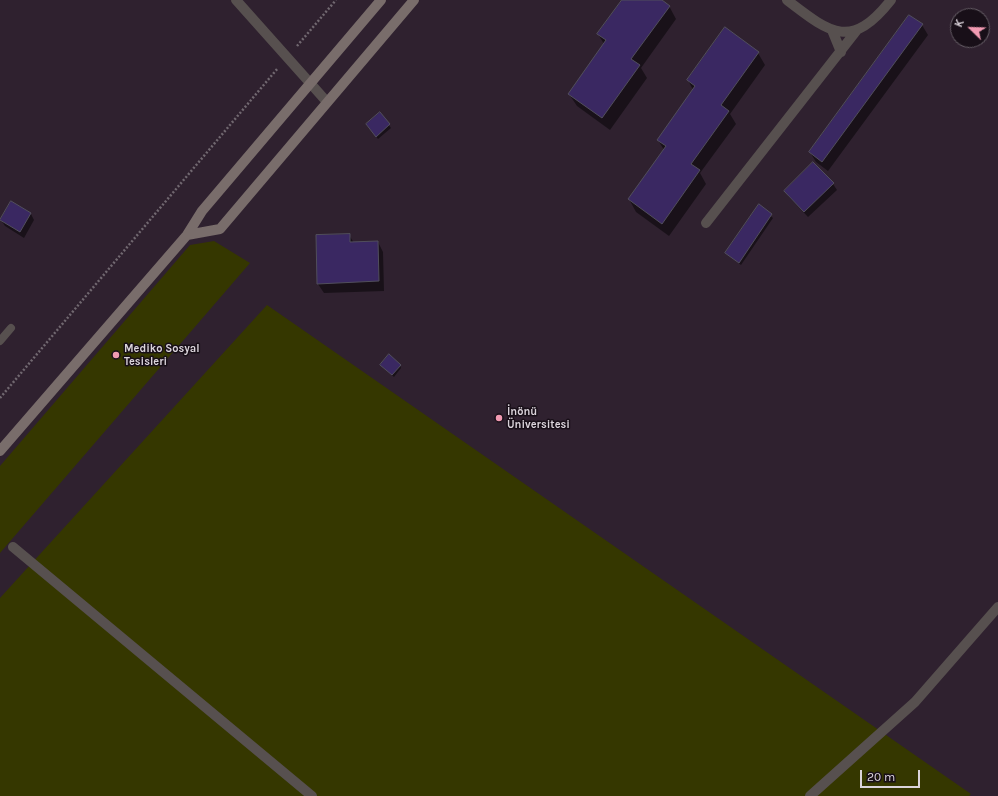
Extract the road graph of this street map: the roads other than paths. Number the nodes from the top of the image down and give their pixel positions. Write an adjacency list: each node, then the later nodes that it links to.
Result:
1 (236, 0): 9 (street)
2 (381, 0): 9 (main road)
3 (414, 0): 10 (main road)
4 (787, 0): 6 (street)
5 (890, 0): 7 (street)
6 (832, 30): 7 (street); 8 (street)
7 (857, 30): 8 (street)
8 (841, 52): 11 (street)
9 (310, 83): 10 (street); 12 (main road)
10 (327, 102): 12 (main road)
11 (706, 222)
12 (187, 235): 15 (main road)
13 (11, 328): 14 (lane)
14 (0, 341)
15 (0, 451)
16 (13, 547): 18 (street)
17 (998, 608): 19 (street)
18 (312, 796)
19 (810, 796)

